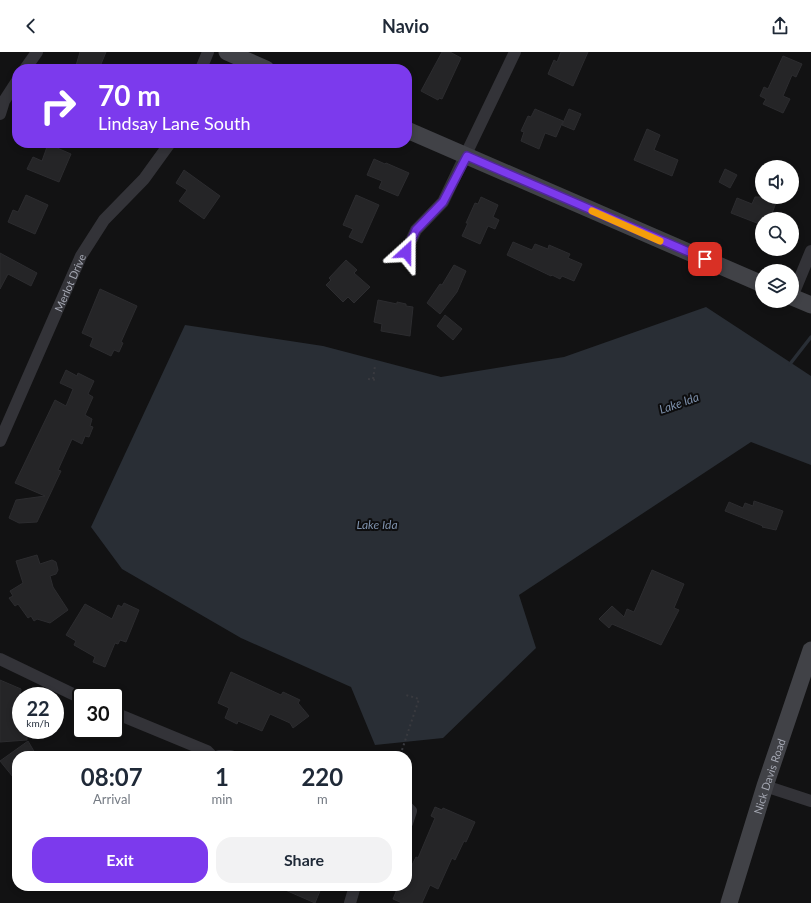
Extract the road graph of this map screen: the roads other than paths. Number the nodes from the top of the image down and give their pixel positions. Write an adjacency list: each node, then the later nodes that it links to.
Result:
1 (208, 52): 6 (street)
2 (227, 52): 7 (street)
3 (515, 52): 12 (street)
4 (35, 53): 5 (street)
5 (28, 64)
6 (203, 64)
7 (255, 64)
8 (12, 89): 9 (street)
9 (0, 114)
10 (412, 132): 12 (street)
11 (166, 148): 19 (street, Merlot Drive)
12 (467, 156): 14 (street); 16 (street)
13 (811, 251): 15 (street)
14 (406, 252)
15 (799, 280)
16 (755, 281)
17 (799, 300): 18 (street)
18 (811, 305)
19 (0, 441)
20 (811, 650): 25 (street, Nick Davis Road)
21 (0, 660): 22 (street)
22 (72, 694)
23 (124, 717): 24 (street)
24 (207, 751)
25 (765, 786): 26 (street); 29 (street, Nick Davis Road)
26 (811, 801)
27 (354, 891): 28 (street)
28 (350, 903)
29 (729, 903)

